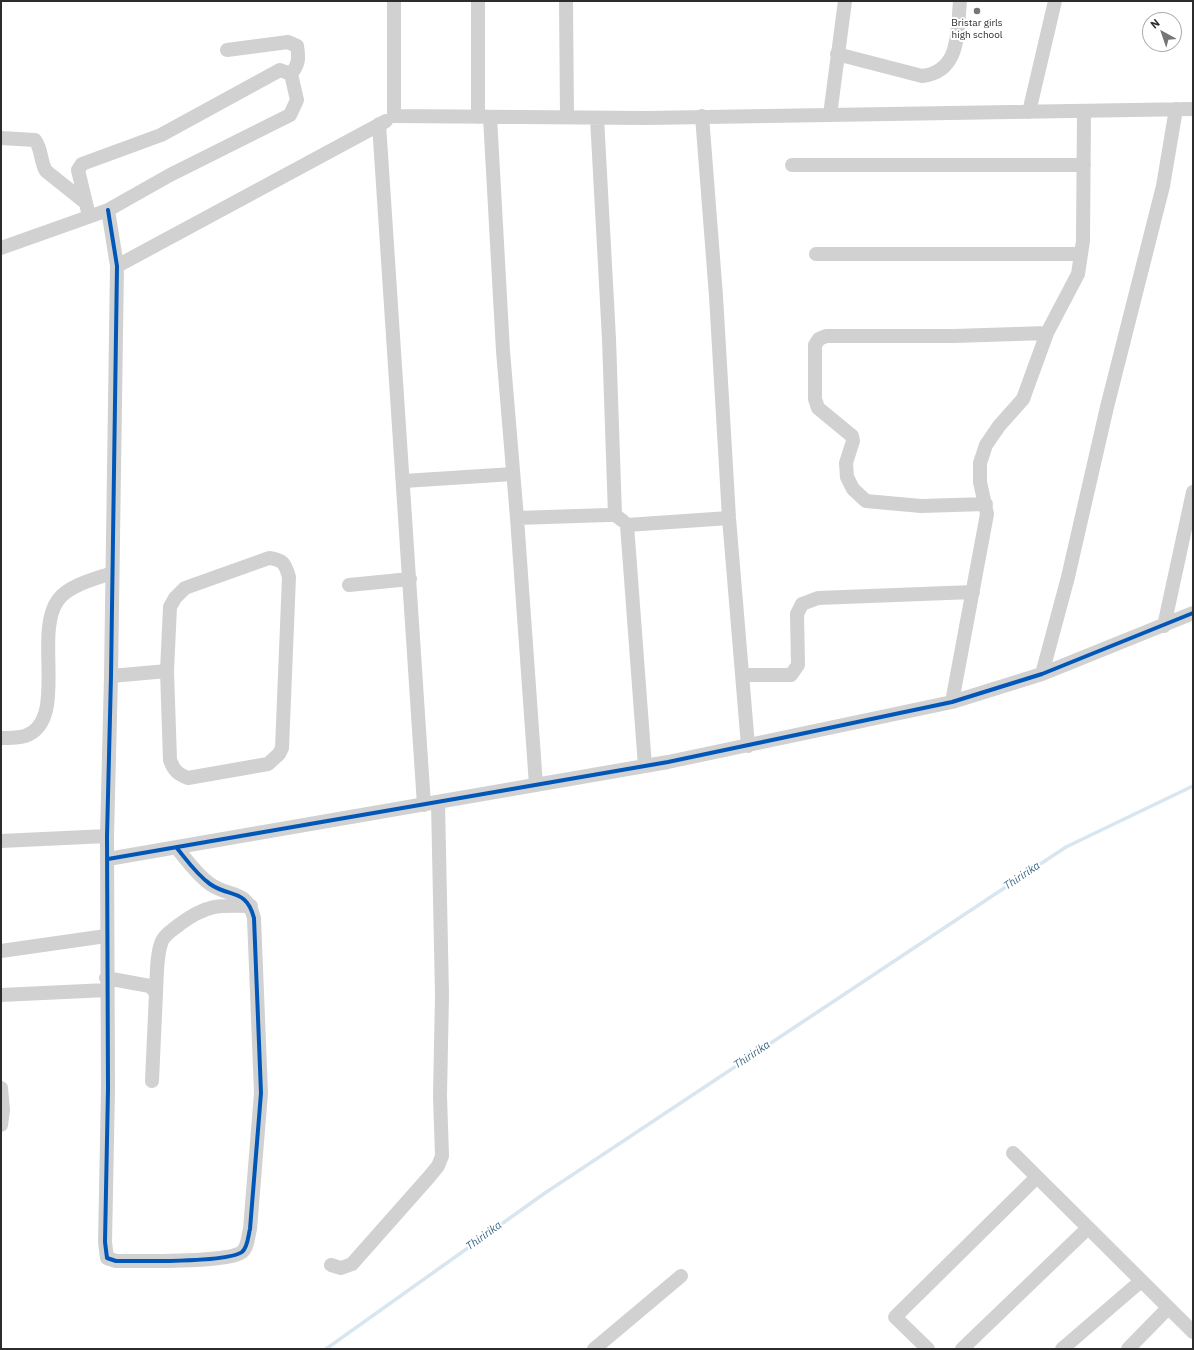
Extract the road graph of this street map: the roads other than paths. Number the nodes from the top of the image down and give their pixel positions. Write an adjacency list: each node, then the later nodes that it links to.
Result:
1 (394, 1): 15 (street)
2 (478, 1): 17 (street)
3 (566, 1): 18 (street)
4 (845, 1): 8 (street)
5 (960, 1): 8 (street)
6 (1055, 1): 13 (street)
7 (227, 50): 9 (street)
8 (837, 54): 14 (street)
9 (291, 74): 24 (street); 25 (street)
10 (1176, 109): 11 (street); 12 (street); 47 (street)
11 (1193, 109)
12 (1084, 111): 13 (street); 23 (street)
13 (1029, 112): 14 (street)
14 (830, 115): 16 (street)
15 (394, 116): 17 (street); 20 (street)
16 (702, 116): 19 (street); 38 (street)
17 (484, 117): 18 (street); 32 (street)
18 (567, 117): 19 (street)
19 (597, 118): 36 (street)
20 (379, 124): 30 (street); 33 (street)
21 (1, 138): 24 (street)
22 (792, 165): 23 (street)
23 (1084, 165): 29 (street)
24 (86, 203): 26 (street)
25 (108, 210): 26 (street); 30 (street)
26 (89, 216): 27 (street)
27 (1, 248)
28 (816, 254): 29 (street)
29 (1081, 254): 31 (street)
30 (117, 266): 40 (street)
31 (1047, 333): 35 (street); 35 (street)
32 (514, 474): 33 (street); 37 (street)
33 (404, 481): 41 (street)
34 (1193, 492): 45 (street)
35 (986, 504): 43 (street)
36 (615, 515): 37 (street); 39 (street)
37 (517, 518): 54 (street)
38 (729, 518): 39 (street); 48 (street)
39 (627, 525): 53 (street)
40 (112, 573): 49 (street); 51 (street)
41 (410, 579): 42 (street); 56 (street)
42 (349, 585)
43 (973, 592): 48 (street); 50 (street)
44 (1193, 613): 45 (street)
45 (1164, 626): 47 (street)
46 (167, 671): 46 (street); 49 (street)
47 (1042, 674): 50 (street)
48 (742, 675): 52 (street)
49 (111, 676): 57 (street)
50 (952, 702): 52 (street)
51 (1, 738)
52 (748, 746): 53 (street)
53 (645, 766): 54 (street)
54 (536, 785): 55 (street)
55 (438, 802): 56 (street); 73 (street)
56 (424, 805): 59 (street)
57 (107, 836): 58 (street); 60 (street)
58 (1, 842)
59 (176, 847): 60 (street); 61 (street)
60 (108, 859): 62 (street)
61 (251, 906): 64 (street); 65 (street)
62 (106, 936): 63 (street); 64 (street)
63 (1, 951)
64 (107, 984): 65 (street); 66 (street)
65 (156, 993): 67 (street)
66 (1, 995)
67 (152, 1081)
68 (1, 1088): 69 (street)
69 (1, 1125)
70 (1013, 1153): 71 (street)
71 (1037, 1177): 72 (street); 79 (street)
72 (1088, 1228): 75 (street); 80 (street)
73 (331, 1265)
74 (681, 1276): 78 (street)
75 (1141, 1281): 76 (street); 81 (street)
76 (1168, 1308): 77 (street); 82 (street)
77 (1193, 1332)
78 (594, 1349)
79 (928, 1349)
80 (962, 1349)
81 (1062, 1349)
82 (1128, 1349)

